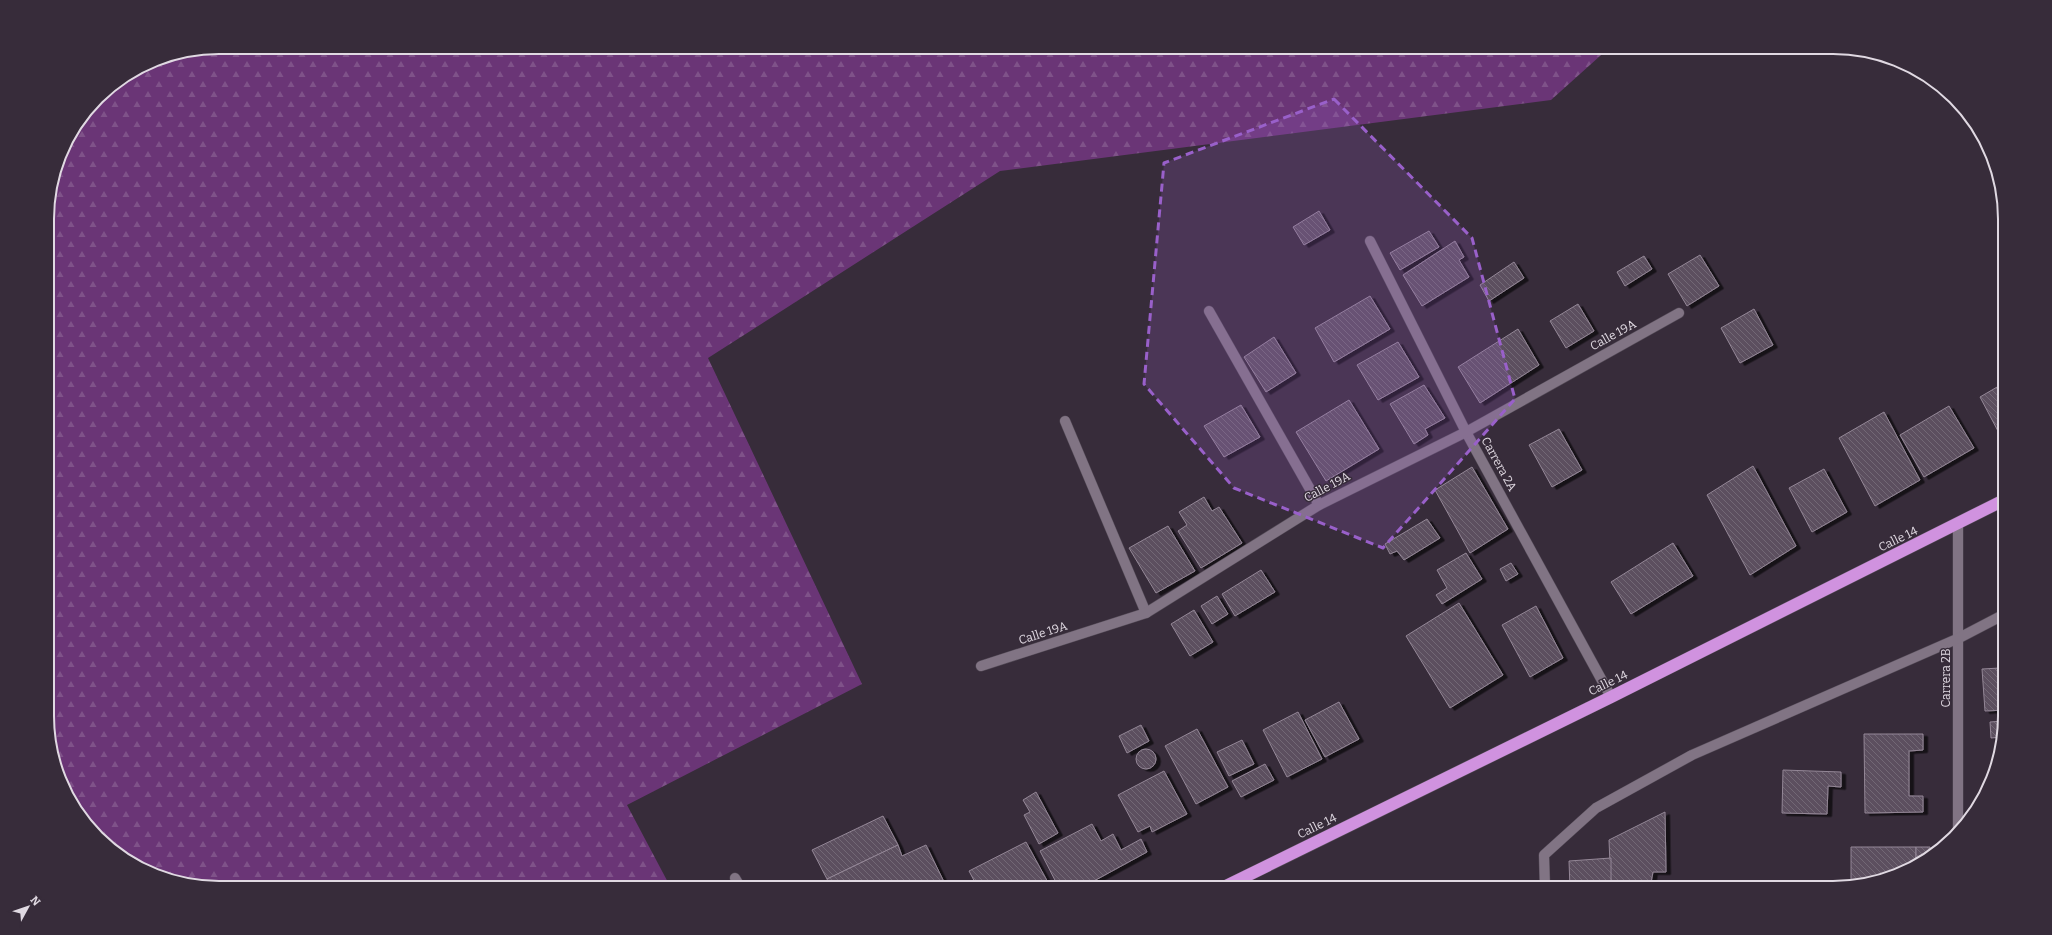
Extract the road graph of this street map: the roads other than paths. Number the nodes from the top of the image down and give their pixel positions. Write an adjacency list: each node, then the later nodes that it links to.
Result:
1 (1370, 240): 5 (street, Carrera 2A)
2 (1209, 311): 7 (street)
3 (1679, 313): 5 (street, Calle 19A)
4 (1065, 421): 9 (street)
5 (1466, 432): 7 (street, Calle 19A); 13 (street, Carrera 2A)
6 (1998, 503): 8 (highway, Calle 14)
7 (1319, 505): 9 (street, Calle 19A)
8 (1958, 524): 11 (street, Carrera 2B); 13 (highway, Calle 14)
9 (1146, 614): 12 (street, Calle 19A)
10 (1998, 618): 11 (street)
11 (1959, 638): 14 (street, Carrera 2B); 18 (street)
12 (981, 666)
13 (1611, 697): 17 (highway, Calle 14)
14 (1958, 824)
15 (735, 878): 16 (street)
16 (737, 881)
17 (1236, 881)
18 (1545, 881)

